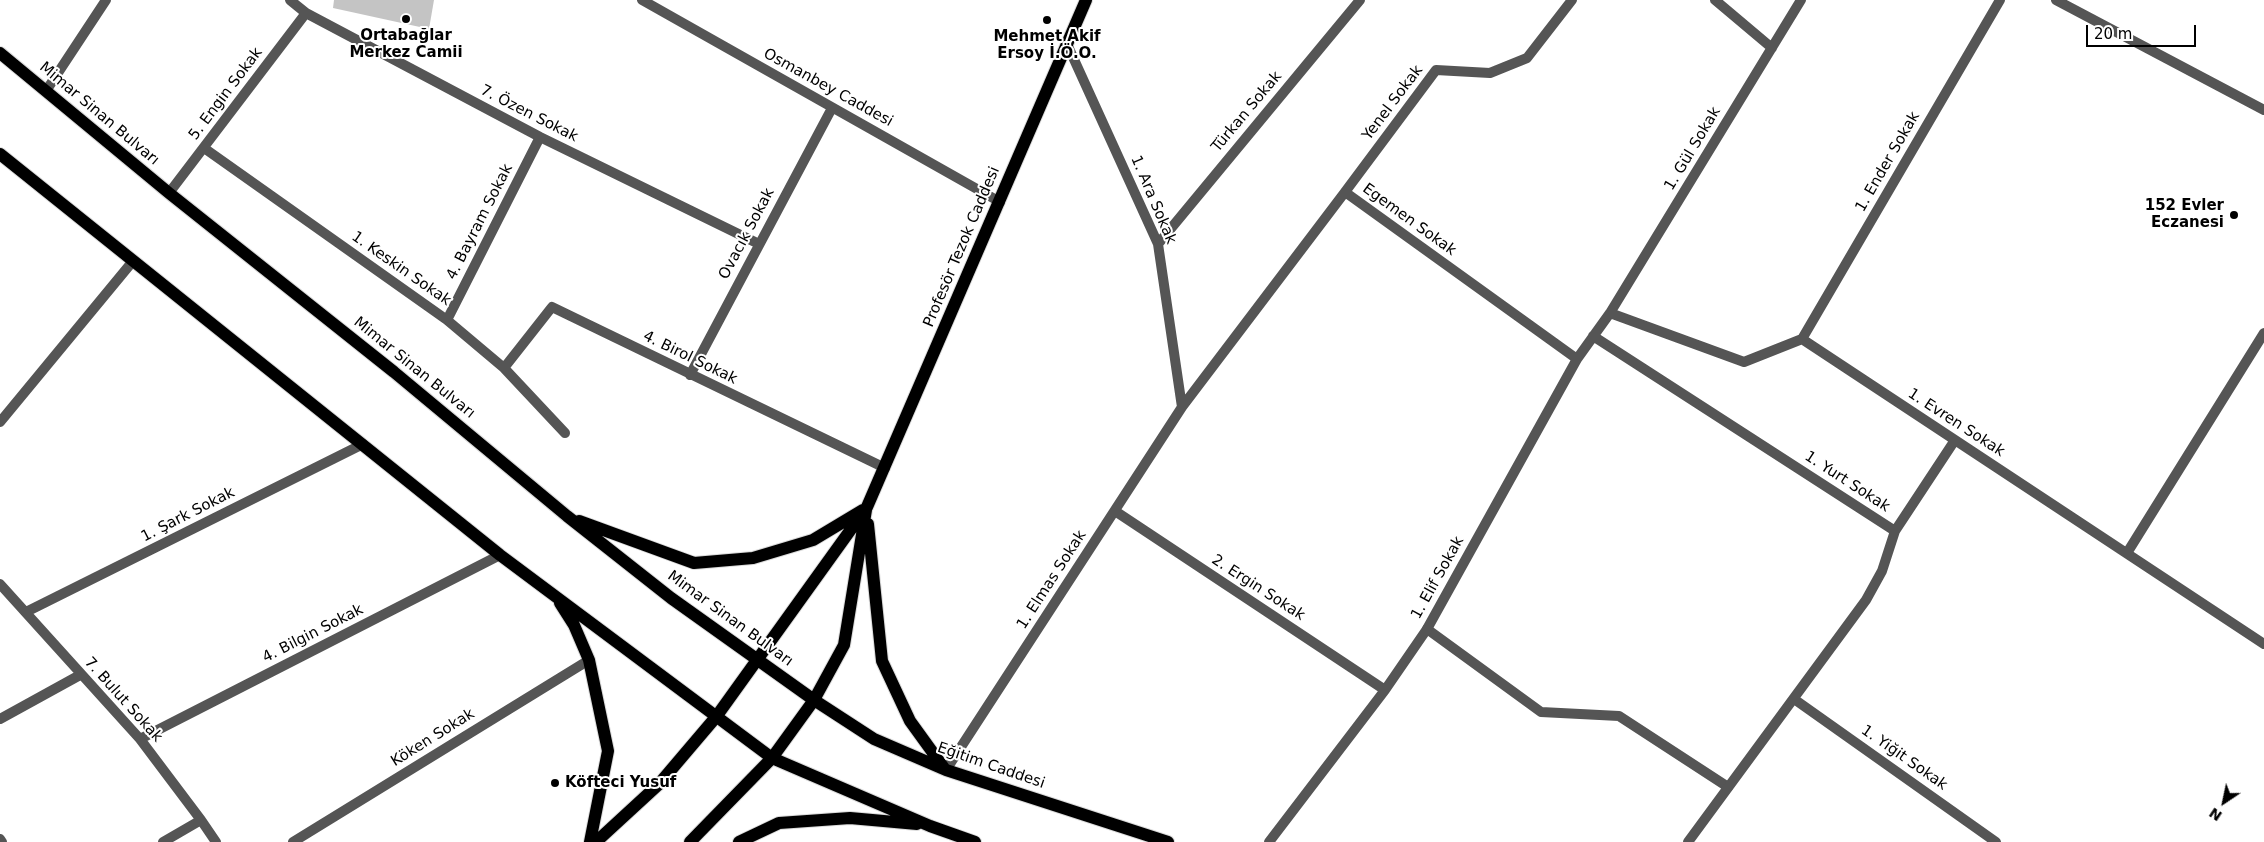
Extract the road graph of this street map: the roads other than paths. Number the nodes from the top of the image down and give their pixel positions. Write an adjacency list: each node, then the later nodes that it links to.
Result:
1 (106, 0): 15 (street)
2 (290, 0): 11 (street, 7. Özen Sokak)
3 (642, 0): 16 (street, Osmanbey Caddesi)
4 (1086, 0): 12 (main road, Profesör Tezok Caddesi)
5 (1360, 0): 25 (street, Türkan Sokak)
6 (1572, 0): 21 (street, Yenel Sokak)
7 (1715, 0): 13 (street)
8 (1801, 0): 13 (street, 1. Gül Sokak)
9 (2000, 0): 31 (street, 1. Ender Sokak)
10 (2056, 0): 17 (street)
11 (306, 13): 18 (street, 7. Özen Sokak); 19 (street, 5. Engin Sokak)
12 (1067, 44): 23 (main road, Profesör Tezok Caddesi); 25 (street, 1. Ara Sokak)
13 (1772, 48): 27 (street, 1. Gül Sokak)
14 (0, 53): 15 (main road, Mimar Sinan Bulvarı)
15 (46, 91): 22 (main road, Mimar Sinan Bulvarı)
16 (832, 108): 23 (street, Osmanbey Caddesi); 24 (street, Ovacık Sokak)
17 (2264, 110)
18 (540, 137): 24 (street, 7. Özen Sokak); 28 (street, 4. Bayram Sokak)
19 (204, 148): 22 (street, 5. Engin Sokak); 28 (street, 1. Keskin Sokak)
20 (1, 157): 26 (main road)
21 (1345, 192): 32 (street, Egemen Sokak); 35 (street, Egemen Sokak)
22 (169, 193): 43 (main road, Mimar Sinan Bulvarı)
23 (1000, 202): 40 (main road, Profesör Tezok Caddesi)
24 (758, 244): 34 (street, Ovacık Sokak)
25 (1158, 244): 35 (street, 1. Ara Sokak)
26 (133, 261): 36 (street); 39 (main road)
27 (1610, 313): 30 (street, 1. Elif Sokak); 31 (street)
28 (447, 320): 33 (street, 1. Keskin Sokak)
29 (2264, 333): 45 (street)
30 (1593, 336): 32 (street, 1. Elif Sokak); 44 (street, 1. Yurt Sokak)
31 (1802, 339): 38 (street, 1. Evren Sokak)
32 (1577, 359): 50 (street, 1. Elif Sokak)
33 (504, 368): 34 (street, 4. Birol Sokak); 37 (street, 1. Keskin Sokak)
34 (690, 375): 40 (street, 4. Birol Sokak)
35 (1182, 407): 42 (street, 1. Elmas Sokak)
36 (0, 422)
37 (566, 433)
38 (1955, 440): 44 (street); 45 (street, 1. Evren Sokak)
39 (363, 444): 46 (main road); 49 (street, 1. Şark Sokak)
40 (885, 468): 41 (main road, Profesör Tezok Caddesi)
41 (867, 507): 43 (main road); 52 (main road); 57 (main road); 62 (main road)
42 (1115, 511): 55 (street, 2. Ergin Sokak); 62 (street, 1. Elmas Sokak)
43 (567, 516): 52 (main road, Mimar Sinan Bulvarı)
44 (1895, 531): 56 (street, 1. Yurt Sokak)
45 (2127, 554): 51 (street, 1. Evren Sokak)
46 (500, 555): 48 (main road); 60 (street, 4. Bilgin Sokak)
47 (0, 584): 49 (street, 7. Bulut Sokak)
48 (556, 597): 53 (main road); 58 (main road)
49 (26, 612): 54 (street, 7. Bulut Sokak)
50 (1427, 629): 55 (street, 1. Elif Sokak); 63 (street)
51 (2264, 644)
52 (757, 659): 57 (main road, Mimar Sinan Bulvarı); 58 (main road)
53 (589, 660): 70 (street, Köken Sokak); 71 (main road)
54 (80, 675): 59 (street); 60 (street, 7. Bulut Sokak)
55 (1385, 690): 77 (street, 1. Elif Sokak)
56 (1794, 698): 63 (street, 1. Yurt Sokak); 79 (street, 1. Yiğit Sokak)
57 (814, 700): 61 (main road); 62 (main road, Eğitim Caddesi)
58 (716, 717): 61 (main road); 72 (main road)
59 (0, 718)
60 (140, 739): 64 (street, 7. Bulut Sokak)
61 (772, 758): 65 (main road); 73 (main road)
62 (946, 770): 76 (main road, Eğitim Caddesi)
63 (1728, 787): 78 (street, 1. Yurt Sokak)
64 (201, 820): 68 (street); 69 (street, 7. Bulut Sokak)
65 (930, 826): 74 (main road); 75 (main road)
66 (0, 838): 67 (street)
67 (2, 842)
68 (163, 842)
69 (216, 842)
70 (293, 842)
71 (590, 842)
72 (596, 842)
73 (690, 842)
74 (739, 842)
75 (975, 842)
76 (1168, 842)
77 (1270, 842)
78 (1688, 842)
79 (1996, 842)

